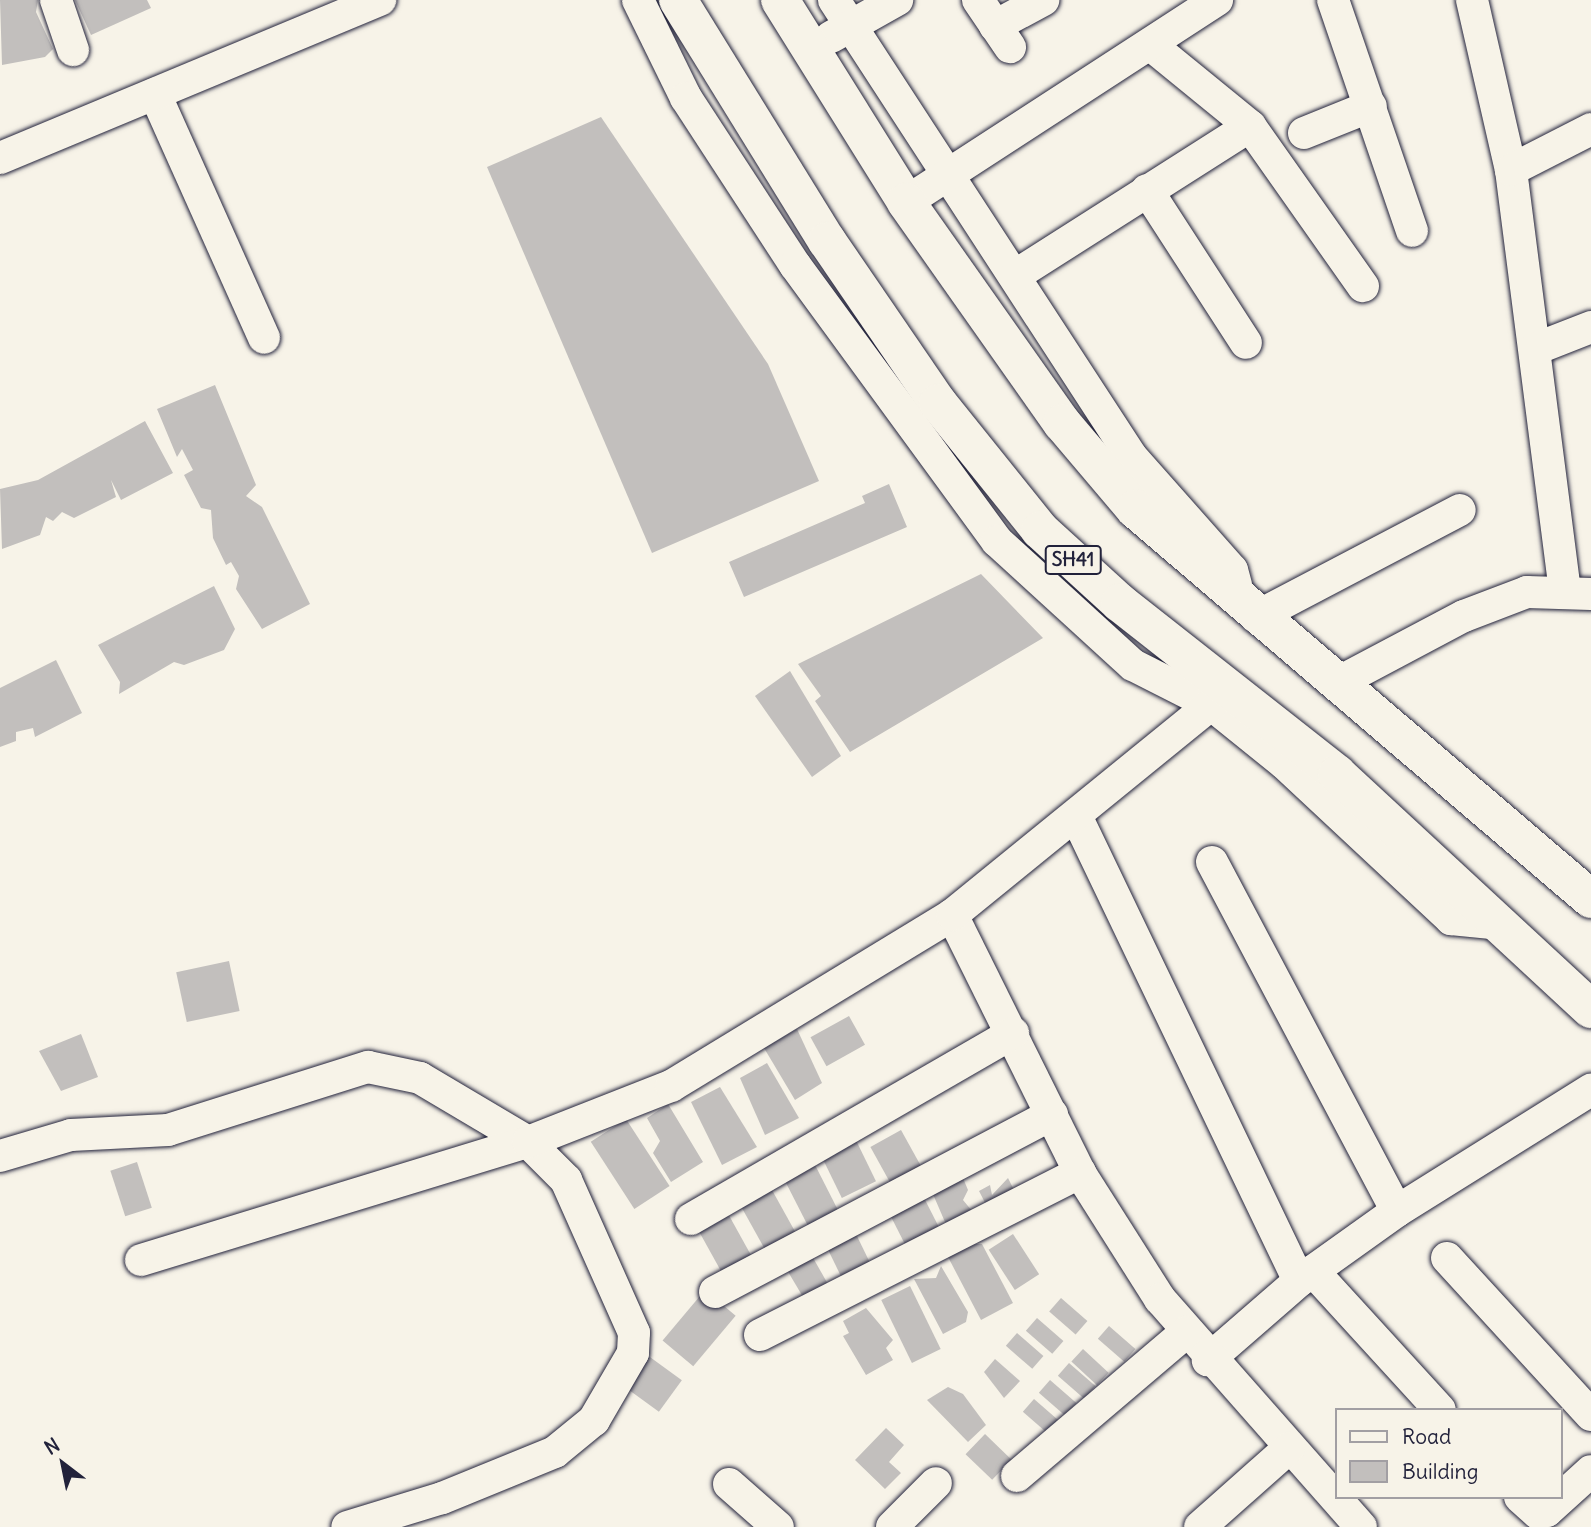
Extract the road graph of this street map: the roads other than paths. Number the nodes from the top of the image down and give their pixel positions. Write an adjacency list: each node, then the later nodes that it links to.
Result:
1 (56, 0): 16 (street)
2 (638, 0): 35 (street)
3 (678, 0): 34 (main road, SH41)
4 (780, 0): 15 (main road)
5 (897, 0): 13 (street)
6 (978, 0): 7 (street)
7 (1042, 0)
8 (1217, 0): 12 (street)
9 (1333, 0): 18 (street)
10 (1472, 0): 23 (street)
11 (377, 1): 17 (street)
12 (1179, 11): 14 (street)
13 (841, 14): 15 (street); 24 (street)
14 (1152, 46): 19 (street); 24 (street)
15 (810, 48): 26 (main road)
16 (73, 50)
17 (155, 94): 22 (street); 31 (street)
18 (1371, 106): 21 (street); 27 (street)
19 (1250, 126): 25 (street); 29 (street)
20 (1591, 129): 23 (street)
21 (1304, 133)
22 (0, 158)
23 (1511, 170): 33 (street)
24 (946, 174): 26 (street); 28 (street)
25 (1147, 190): 28 (street); 32 (street)
26 (906, 202): 38 (main road)
27 (1412, 231)
28 (1016, 275): 38 (street)
29 (1363, 286)
30 (1591, 327): 33 (street)
31 (264, 338)
32 (1246, 343)
33 (1535, 349): 37 (street)
34 (988, 465): 35 (street); 40 (main road, SH41)
35 (957, 487): 40 (street)
36 (1460, 510): 38 (street)
37 (1578, 593): 39 (street)
38 (1249, 611): 39 (main road)
39 (1341, 681): 45 (main road)
40 (1222, 695): 41 (main road, SH41); 42 (street); 43 (street)
41 (1263, 710): 42 (street); 47 (main road, SH41)
42 (1284, 763): 47 (street)
43 (1077, 818): 46 (street); 59 (street)
44 (1212, 862): 55 (street)
45 (1591, 899)
46 (951, 915): 49 (street); 52 (street)
47 (1502, 924): 48 (main road, SH41)
48 (1591, 1009)
49 (1013, 1033): 51 (street); 56 (street)
50 (1591, 1090): 55 (street)
51 (1052, 1114): 54 (street); 60 (street)
52 (528, 1142): 53 (street); 58 (street); 74 (street)
53 (0, 1156)
54 (1080, 1173): 61 (street); 62 (street)
55 (1397, 1211): 59 (street)
56 (691, 1219)
57 (1447, 1258): 65 (street)
58 (141, 1260)
59 (1306, 1276): 63 (street); 64 (street)
60 (715, 1292)
61 (1186, 1332): 63 (street); 68 (street)
62 (760, 1335)
63 (1208, 1360): 66 (street)
64 (1438, 1408)
65 (1591, 1415)
66 (1289, 1448): 77 (street); 78 (street)
67 (1591, 1471): 71 (street)
68 (1017, 1476)
69 (936, 1483): 76 (street)
70 (729, 1484): 75 (street)
71 (1563, 1496)
72 (1522, 1499): 73 (street)
73 (1560, 1499)
74 (346, 1527)
75 (778, 1527)
76 (892, 1527)
77 (1200, 1527)
78 (1361, 1527)

